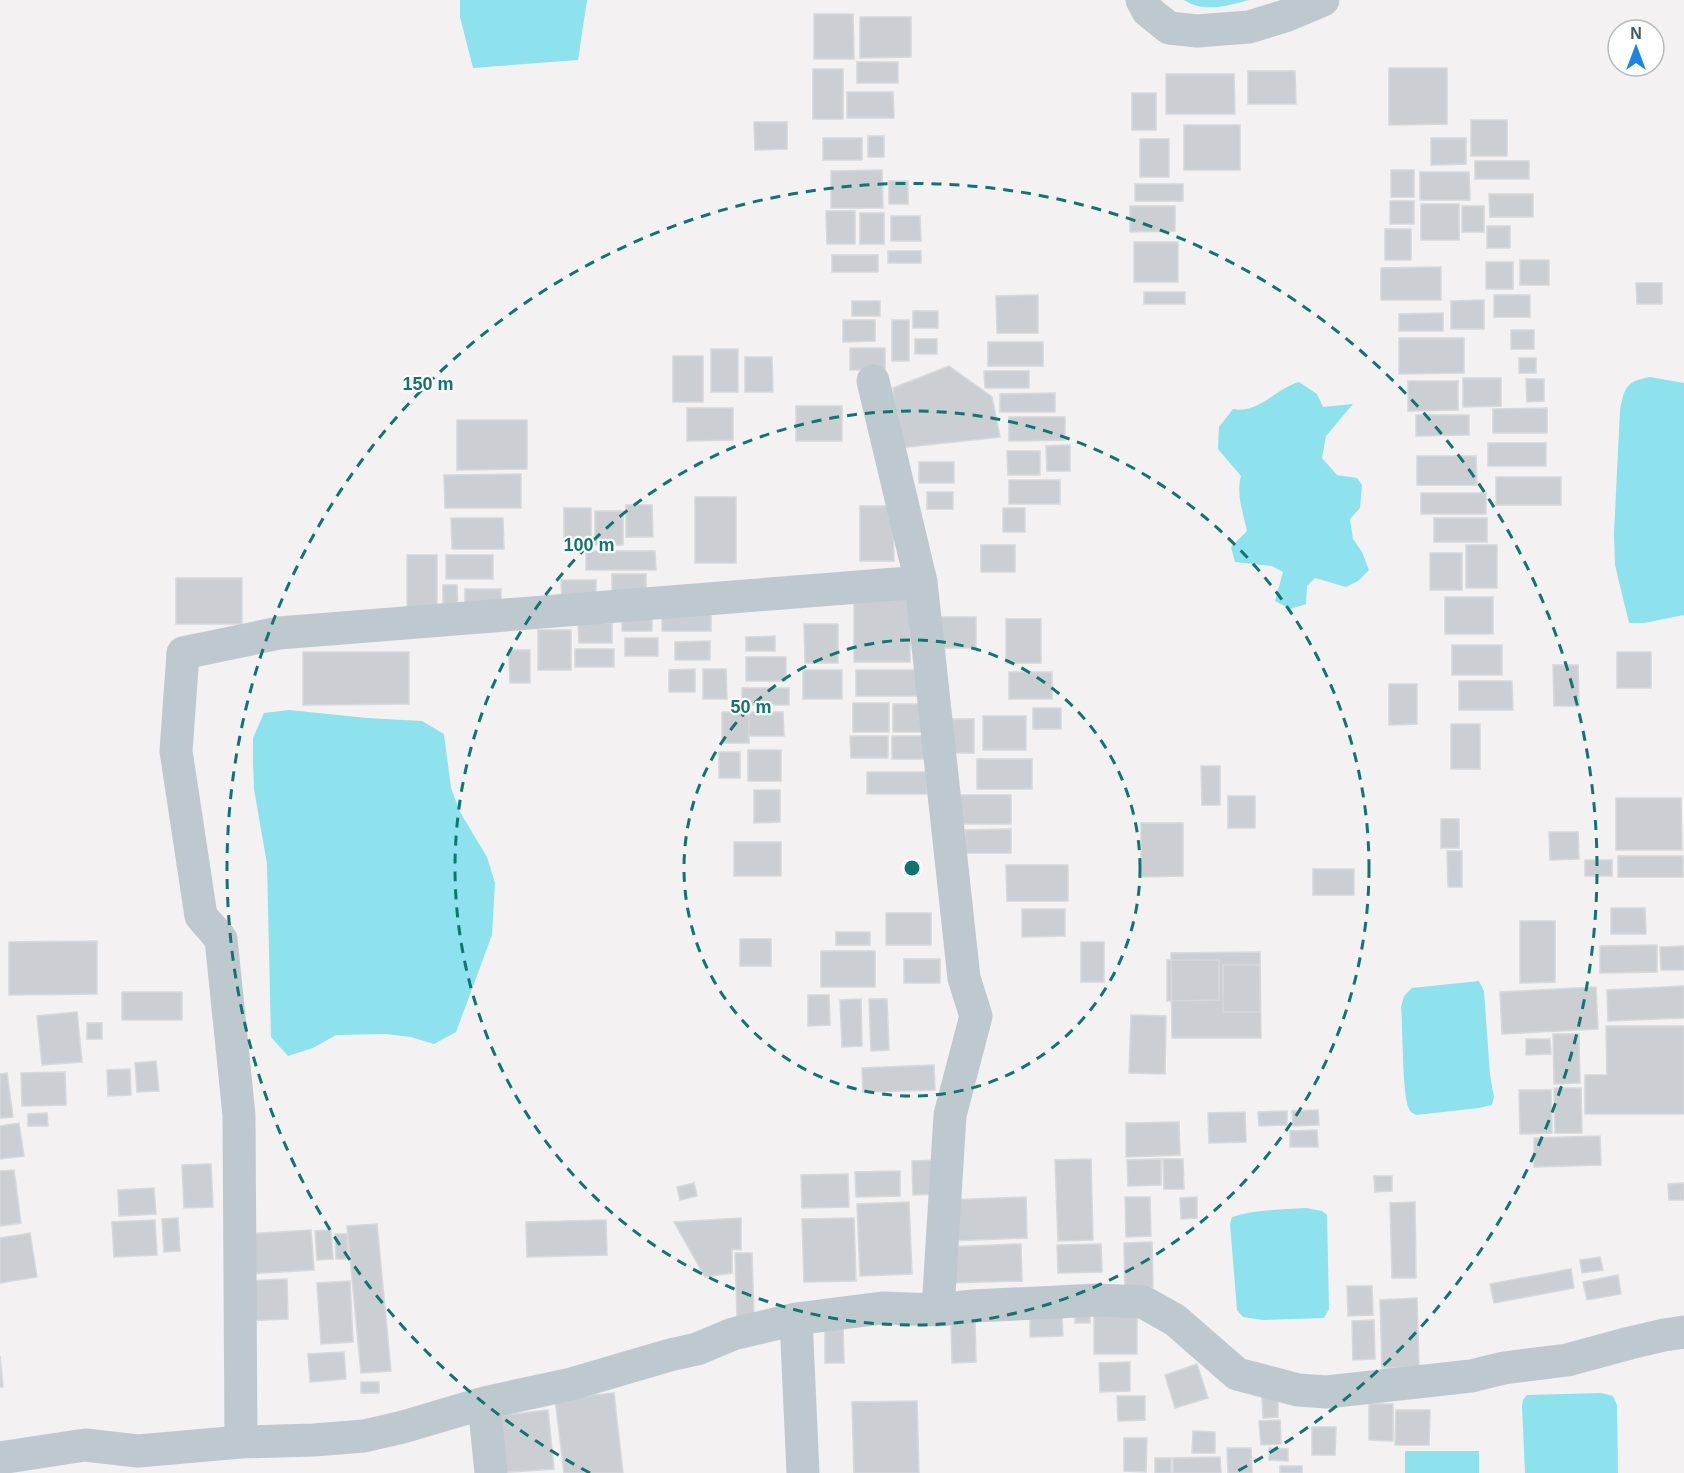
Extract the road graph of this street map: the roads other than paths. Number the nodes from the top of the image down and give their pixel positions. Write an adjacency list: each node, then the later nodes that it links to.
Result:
1 (1142, 0): 2 (street)
2 (1323, 0)
3 (873, 381): 4 (street)
4 (921, 582): 5 (street); 9 (street)
5 (939, 1310): 6 (street); 7 (street)
6 (796, 1319): 8 (street); 12 (street)
7 (1684, 1332)
8 (484, 1403): 9 (street); 11 (street)
9 (240, 1442): 10 (street)
10 (0, 1458)
11 (491, 1473)
12 (803, 1473)

